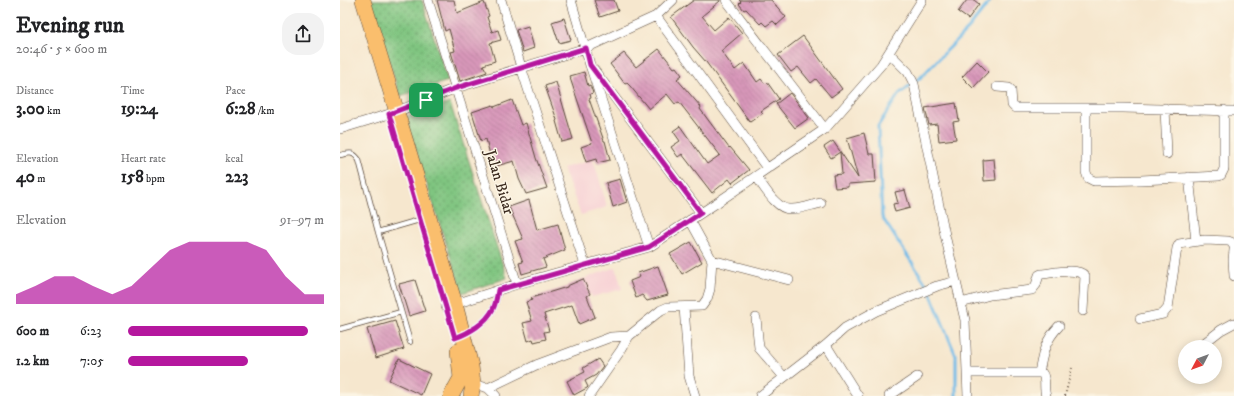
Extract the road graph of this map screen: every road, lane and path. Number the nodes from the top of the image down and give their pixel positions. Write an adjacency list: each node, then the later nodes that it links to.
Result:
1 (356, 0): 20 (main road)
2 (363, 0): 20 (main road)
3 (428, 0): 15 (street, Jalan Bidar)
4 (501, 0): 13 (street)
5 (571, 0): 10 (street)
6 (673, 0): 9 (street)
7 (726, 0): 22 (street)
8 (922, 0): 11 (street)
9 (656, 16): 10 (street); 25 (street)
10 (586, 48): 12 (street); 13 (street)
11 (889, 53): 22 (street); 41 (street)
12 (590, 65): 29 (street); 35 (street)
13 (521, 67): 15 (street); 38 (street)
14 (997, 87): 16 (street)
15 (456, 88): 20 (street); 42 (street, Jalan Bidar)
16 (1086, 108): 17 (street); 27 (street)
17 (1165, 108): 18 (street); 23 (street)
18 (1224, 110): 19 (street); 27 (street)
19 (1234, 111)
20 (393, 113): 21 (street); 30 (main road)
21 (340, 129)
22 (824, 129): 25 (street)
23 (1167, 154)
24 (340, 155): 32 (lane)
25 (767, 168): 26 (street)
26 (756, 176): 28 (street); 29 (street)
27 (1189, 178): 33 (street)
28 (821, 203)
29 (701, 213): 31 (street)
30 (424, 219): 32 (lane); 45 (main road)
31 (690, 220): 35 (street); 37 (street)
32 (378, 232): 48 (lane)
33 (1196, 241): 34 (street); 50 (street)
34 (1234, 246)
35 (649, 247): 38 (street)
36 (1234, 250): 39 (street)
37 (712, 260): 40 (street); 46 (street)
38 (585, 265): 42 (street)
39 (1234, 276)
40 (789, 280)
41 (956, 281): 44 (street); 58 (street)
42 (517, 284): 43 (street)
43 (498, 290): 45 (street); 55 (lane)
44 (961, 303): 47 (street); 60 (street)
45 (450, 306): 55 (main road)
46 (684, 307): 54 (street); 69 (street)
47 (1083, 311)
48 (401, 312): 53 (lane); 57 (lane)
49 (756, 318): 63 (street)
50 (1140, 319)
51 (1234, 323): 56 (street)
52 (1059, 326): 61 (street)
53 (340, 329)
54 (629, 336): 65 (street); 68 (street)
55 (459, 337): 64 (main road)
56 (1209, 340)
57 (410, 342)
58 (826, 345): 63 (street); 71 (street)
59 (1072, 368): 75 (path)
60 (967, 373): 61 (street); 73 (street)
61 (1039, 373): 74 (street)
62 (917, 376): 72 (street)
63 (784, 377): 70 (street)
64 (468, 386): 65 (street); 66 (main road)
65 (488, 388): 67 (street)
66 (451, 396)
67 (496, 396)
68 (589, 396)
69 (695, 396)
70 (760, 396)
71 (858, 396)
72 (889, 396)
73 (968, 396)
74 (1046, 396)
75 (1065, 396)

